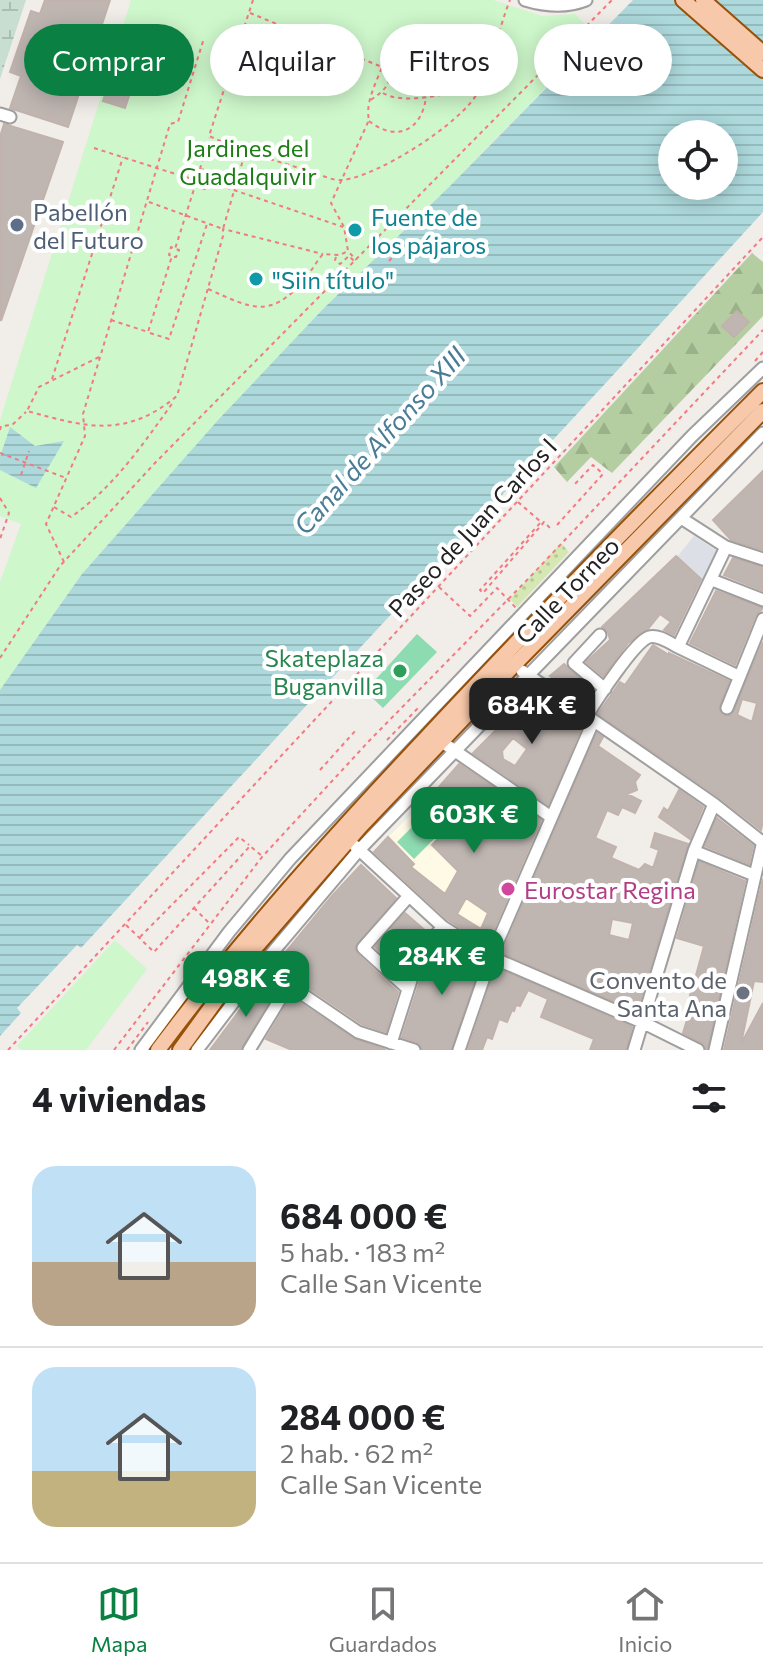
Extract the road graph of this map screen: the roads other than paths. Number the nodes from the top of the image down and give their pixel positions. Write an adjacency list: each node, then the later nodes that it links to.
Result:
1 (525, 0): 2 (street)
2 (586, 0)
3 (683, 0): 6 (main road)
4 (703, 0): 5 (main road)
5 (763, 53)
6 (763, 70)
7 (763, 368): 19 (street)
8 (763, 391): 19 (main road, Calle Torneo)
9 (763, 411): 19 (main road, Calle Torneo)
10 (763, 433): 11 (street)
11 (681, 518): 12 (street); 20 (street)
12 (726, 547): 13 (street); 14 (street)
13 (763, 559)
14 (712, 580): 15 (street); 18 (street)
15 (763, 600)
16 (763, 619): 21 (street)
17 (600, 635): 22 (street)
18 (678, 647): 21 (street); 22 (street)
19 (505, 654): 20 (street); 25 (main road, Calle Torneo); 29 (main road, Calle Torneo); 41 (street)
20 (526, 675): 24 (street); 26 (street)
21 (738, 676): 23 (street)
22 (605, 689): 24 (street)
23 (727, 708)
24 (590, 720): 27 (street); 28 (street)
25 (442, 742): 26 (street); 29 (main road, Calle Torneo)
26 (455, 752): 28 (street); 29 (street)
27 (714, 804): 30 (street); 31 (street)
28 (551, 817): 35 (street)
29 (349, 840): 33 (street); 36 (street); 39 (main road, Calle Torneo); 45 (main road, Calle Torneo)
30 (763, 842): 32 (street)
31 (694, 851): 32 (street); 40 (street)
32 (756, 879): 52 (street)
33 (408, 897): 34 (street); 38 (street)
34 (443, 927): 35 (street); 38 (street)
35 (491, 957): 40 (street); 49 (street)
36 (261, 966): 37 (street); 46 (street)
37 (288, 986): 42 (street); 47 (street)
38 (408, 989): 42 (street)
39 (195, 1003): 41 (street); 44 (main road, Calle Torneo)
40 (644, 1023): 50 (street); 51 (street)
41 (157, 1028): 43 (street)
42 (391, 1043): 48 (street)
43 (141, 1050)
44 (158, 1050)
45 (180, 1050)
46 (197, 1050)
47 (249, 1050)
48 (414, 1050)
49 (459, 1050)
50 (634, 1050)
51 (698, 1050)
52 (715, 1050)

